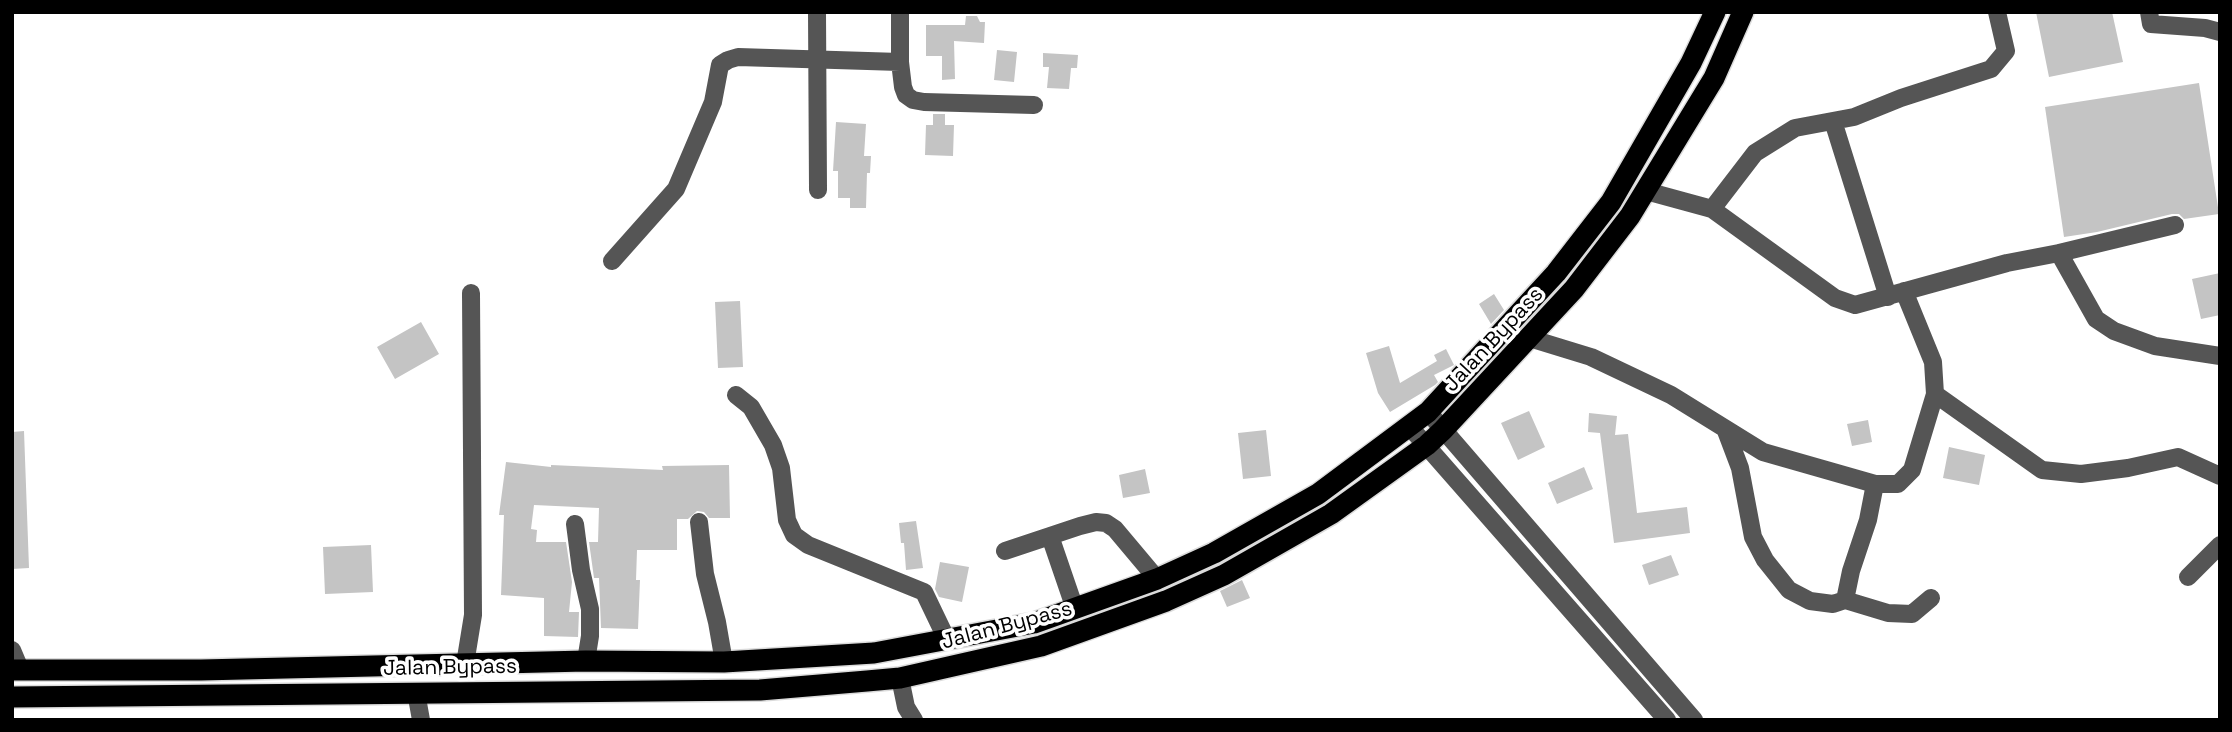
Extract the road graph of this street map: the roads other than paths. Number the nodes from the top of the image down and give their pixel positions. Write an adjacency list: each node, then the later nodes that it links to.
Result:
1 (817, 12): 8 (street)
2 (900, 12): 9 (street)
3 (1715, 12): 24 (highway, Jalan Bypass)
4 (1743, 12): 13 (highway, Jalan Bypass)
5 (1997, 12): 11 (street)
6 (2149, 12): 7 (street)
7 (2220, 33)
8 (816, 58): 9 (street); 12 (street); 17 (street)
9 (900, 62): 10 (street)
10 (1034, 105)
11 (1833, 121): 14 (street); 19 (street)
12 (818, 190)
13 (1646, 191): 14 (street); 20 (highway, Jalan Bypass)
14 (1712, 209): 19 (street)
15 (2175, 225): 16 (street)
16 (2059, 253): 19 (street); 21 (street)
17 (612, 261)
18 (471, 293): 45 (street)
19 (1896, 294): 22 (street)
20 (1529, 338): 26 (highway, Jalan Bypass); 27 (street)
21 (2220, 356)
22 (1935, 394): 29 (street); 30 (street)
23 (736, 395): 41 (street)
24 (1428, 412): 25 (highway, Jalan Bypass); 26 (street)
25 (1409, 426): 28 (street); 37 (highway, Jalan Bypass)
26 (1443, 430): 28 (highway, Jalan Bypass); 52 (street)
27 (1726, 430): 30 (street); 39 (street)
28 (1427, 445): 46 (highway, Jalan Bypass); 51 (street)
29 (2220, 476)
30 (1875, 484): 39 (street)
31 (699, 522): 43 (street)
32 (575, 524): 42 (street)
33 (1050, 536): 35 (street); 37 (street); 40 (street)
34 (2220, 545): 36 (street)
35 (1005, 551)
36 (2188, 577)
37 (1157, 579): 40 (highway, Jalan Bypass)
38 (1931, 598): 39 (street)
39 (1845, 600)
40 (1075, 609): 41 (highway, Jalan Bypass)
41 (947, 640): 43 (highway, Jalan Bypass)
42 (586, 661): 43 (highway, Jalan Bypass); 45 (highway, Jalan Bypass)
43 (724, 662)
44 (15, 663): 45 (highway, Jalan Bypass)
45 (465, 664)
46 (901, 678): 47 (highway, Jalan Bypass); 50 (street)
47 (416, 692): 48 (highway, Jalan Bypass); 49 (street)
48 (12, 697)
49 (421, 720)
50 (914, 720)
51 (1667, 720)
52 (1694, 720)

